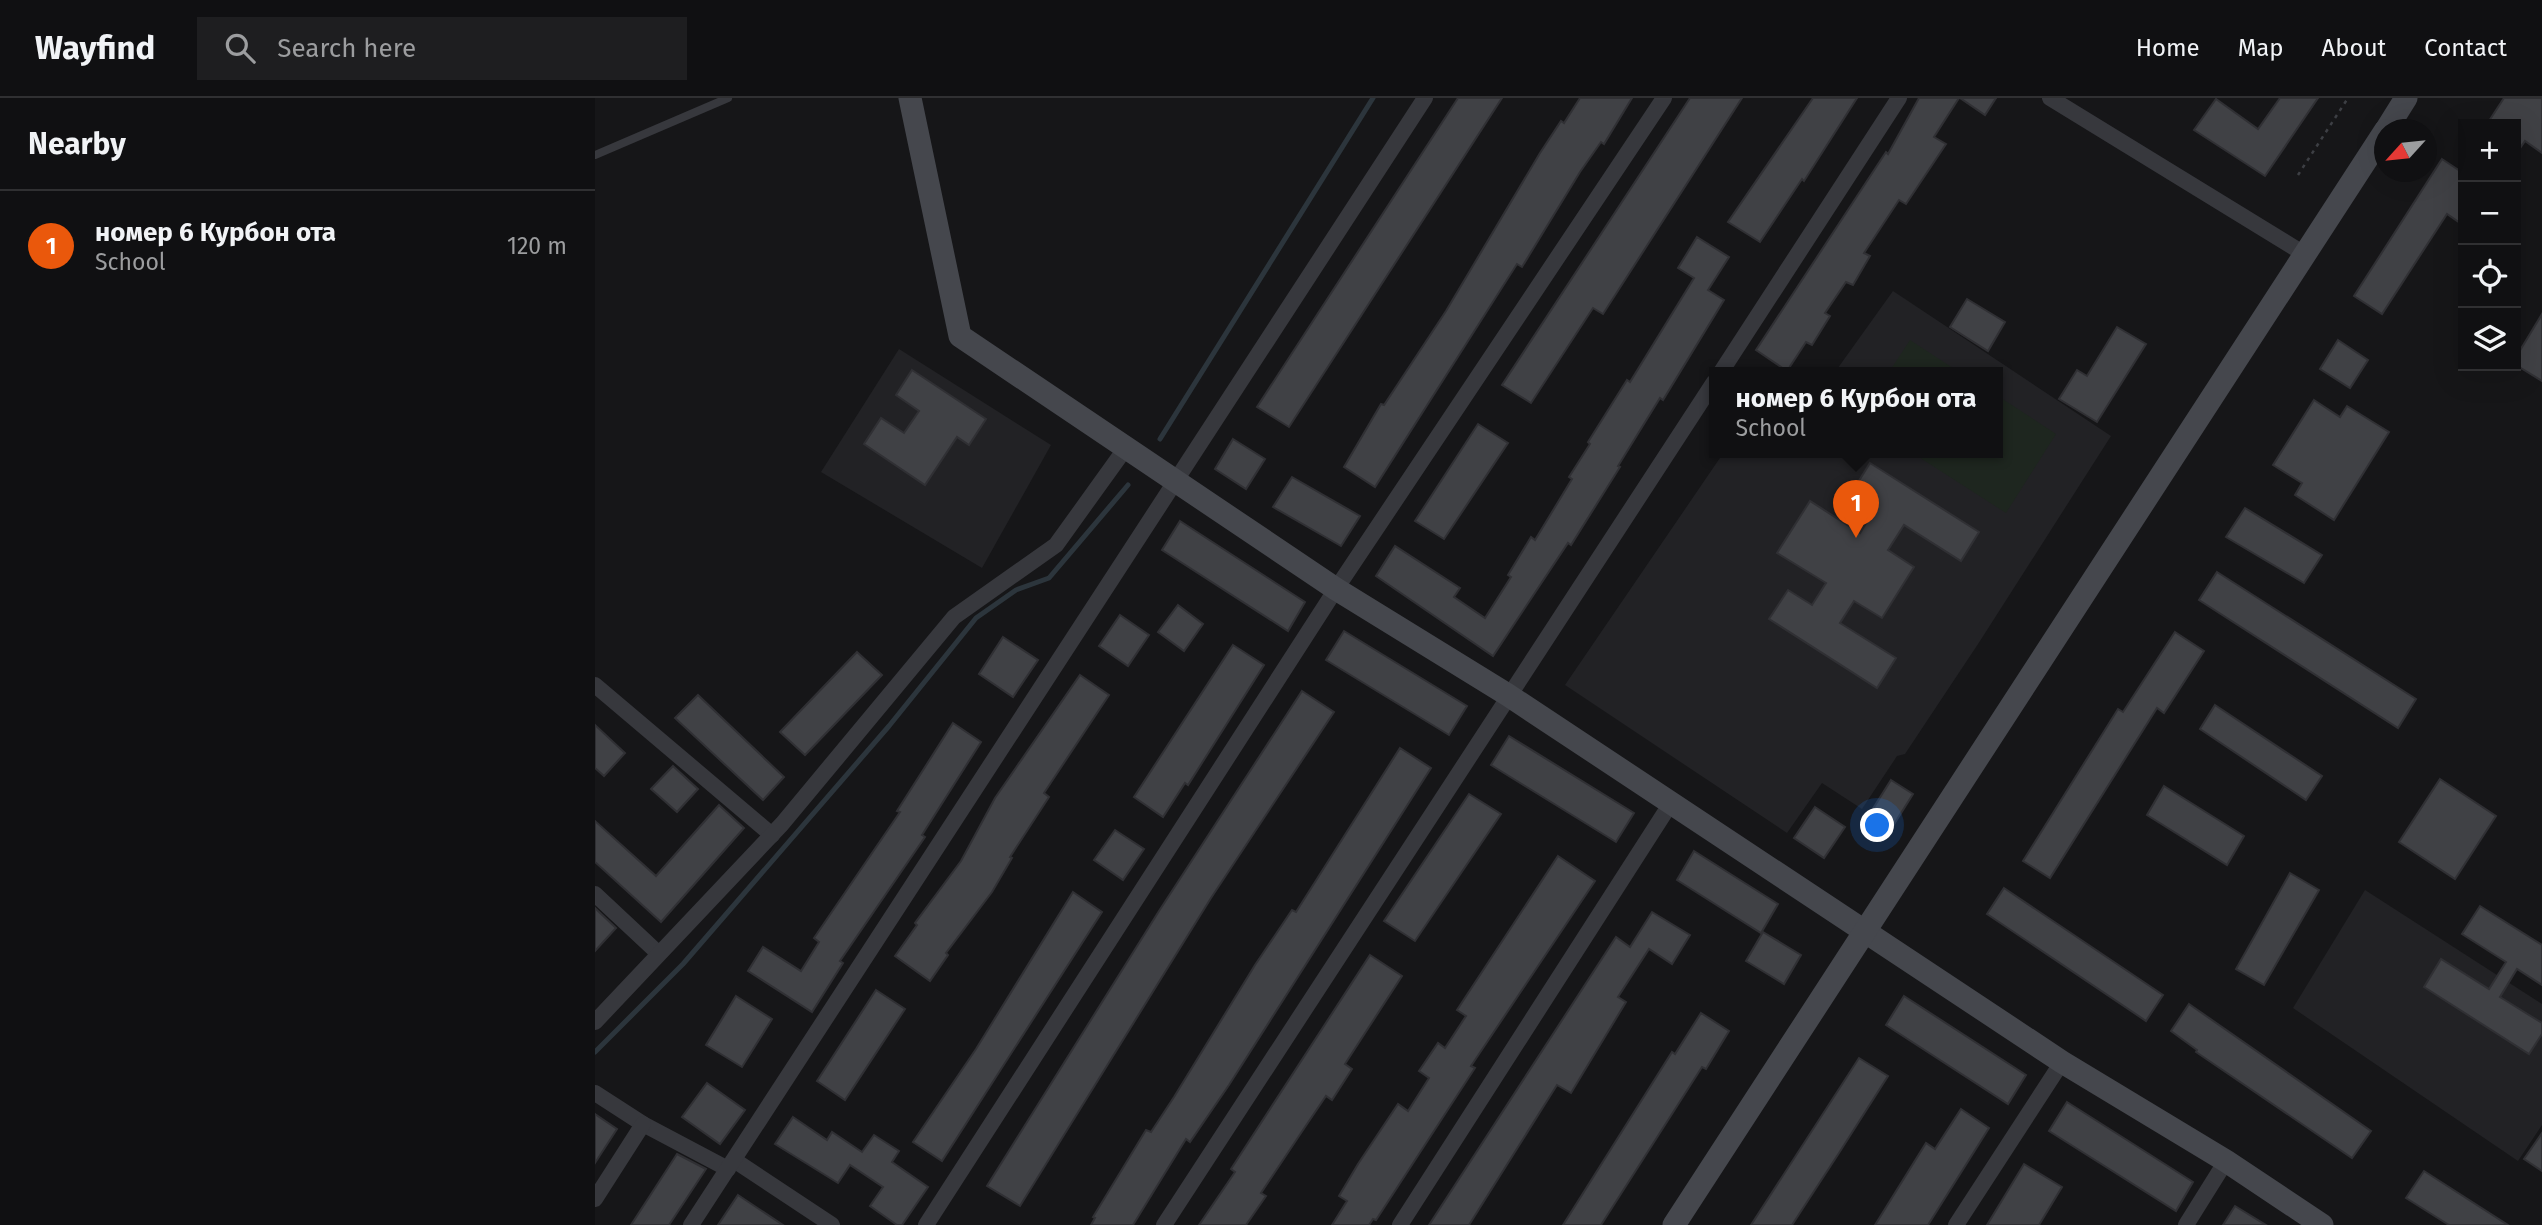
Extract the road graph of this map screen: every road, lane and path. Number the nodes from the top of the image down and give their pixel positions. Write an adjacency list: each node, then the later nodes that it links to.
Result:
1 (729, 98): 11 (lane)
2 (910, 98): 16 (street)
3 (1425, 98): 17 (street)
4 (1664, 98): 18 (street)
5 (1899, 98): 14 (street)
6 (2050, 98): 13 (street)
7 (2348, 98): 12 (path)
8 (2406, 98): 9 (street)
9 (2392, 119)
10 (2374, 147): 13 (street)
11 (595, 155)
12 (2298, 175)
13 (2305, 255): 24 (street)
14 (1724, 367)
15 (1709, 390): 20 (street)
16 (1125, 449): 17 (street); 22 (street)
17 (1176, 484): 18 (street); 31 (street)
18 (1336, 589): 20 (street); 35 (street)
19 (595, 685): 22 (street)
20 (1508, 695): 21 (street); 36 (street)
21 (1671, 803): 24 (street); 37 (street)
22 (772, 835): 25 (street)
23 (595, 894): 25 (street)
24 (1863, 932): 27 (street); 38 (street)
25 (658, 953): 26 (street)
26 (595, 1022)
27 (2062, 1062): 30 (street); 39 (street)
28 (595, 1093): 29 (street)
29 (643, 1124): 31 (street); 32 (street)
30 (2227, 1161): 40 (street); 41 (street)
31 (731, 1165): 33 (street); 34 (street)
32 (595, 1199)
33 (691, 1225)
34 (832, 1225)
35 (926, 1225)
36 (1164, 1225)
37 (1400, 1225)
38 (1674, 1225)
39 (1956, 1225)
40 (2186, 1225)
41 (2322, 1225)

